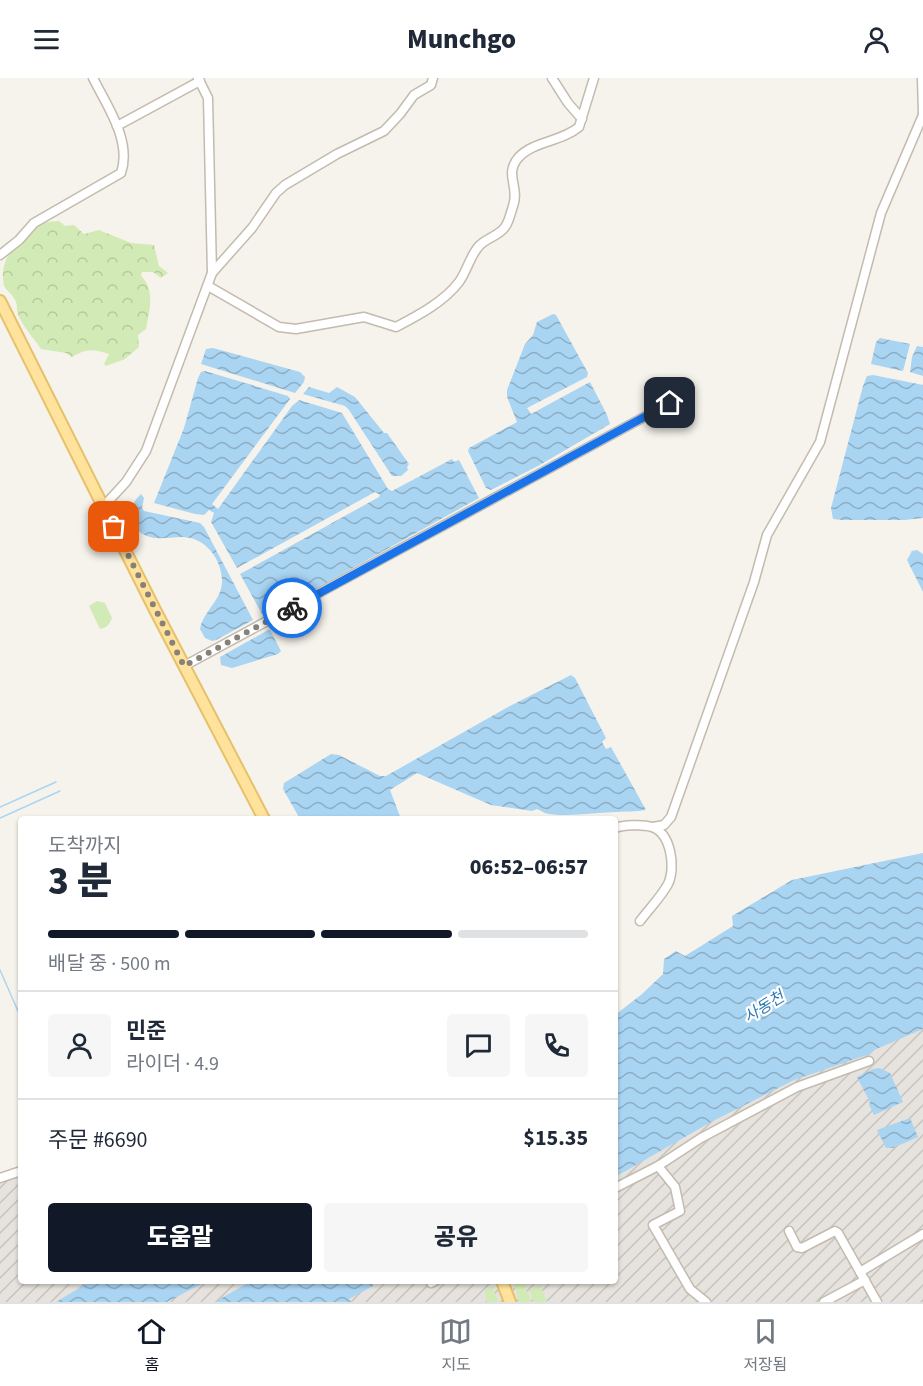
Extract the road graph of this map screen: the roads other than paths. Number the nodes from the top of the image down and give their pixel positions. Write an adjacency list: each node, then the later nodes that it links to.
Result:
1 (93, 78): 9 (street)
2 (433, 78): 11 (street)
3 (552, 78): 8 (street)
4 (594, 78): 8 (street)
5 (922, 78): 7 (street)
6 (199, 79): 9 (street); 11 (street)
7 (923, 115): 18 (street)
8 (582, 119): 12 (street)
9 (117, 126): 10 (street)
10 (0, 255)
11 (212, 273): 12 (street)
12 (208, 286): 15 (street)
13 (0, 301): 15 (main road)
14 (670, 403): 16 (street)
15 (104, 507): 16 (main road)
16 (184, 666): 17 (main road)
17 (262, 816)
18 (653, 826): 19 (street); 20 (street)
19 (618, 827)
20 (640, 921)
21 (869, 1061): 22 (street)
22 (658, 1166): 25 (street); 31 (street)
23 (18, 1172): 24 (street)
24 (0, 1179)
25 (618, 1186)
26 (789, 1231): 28 (street)
27 (923, 1234): 28 (street)
28 (863, 1276): 32 (street); 33 (street)
29 (503, 1284): 30 (main road)
30 (510, 1302)
31 (706, 1302)
32 (824, 1302)
33 (877, 1302)

